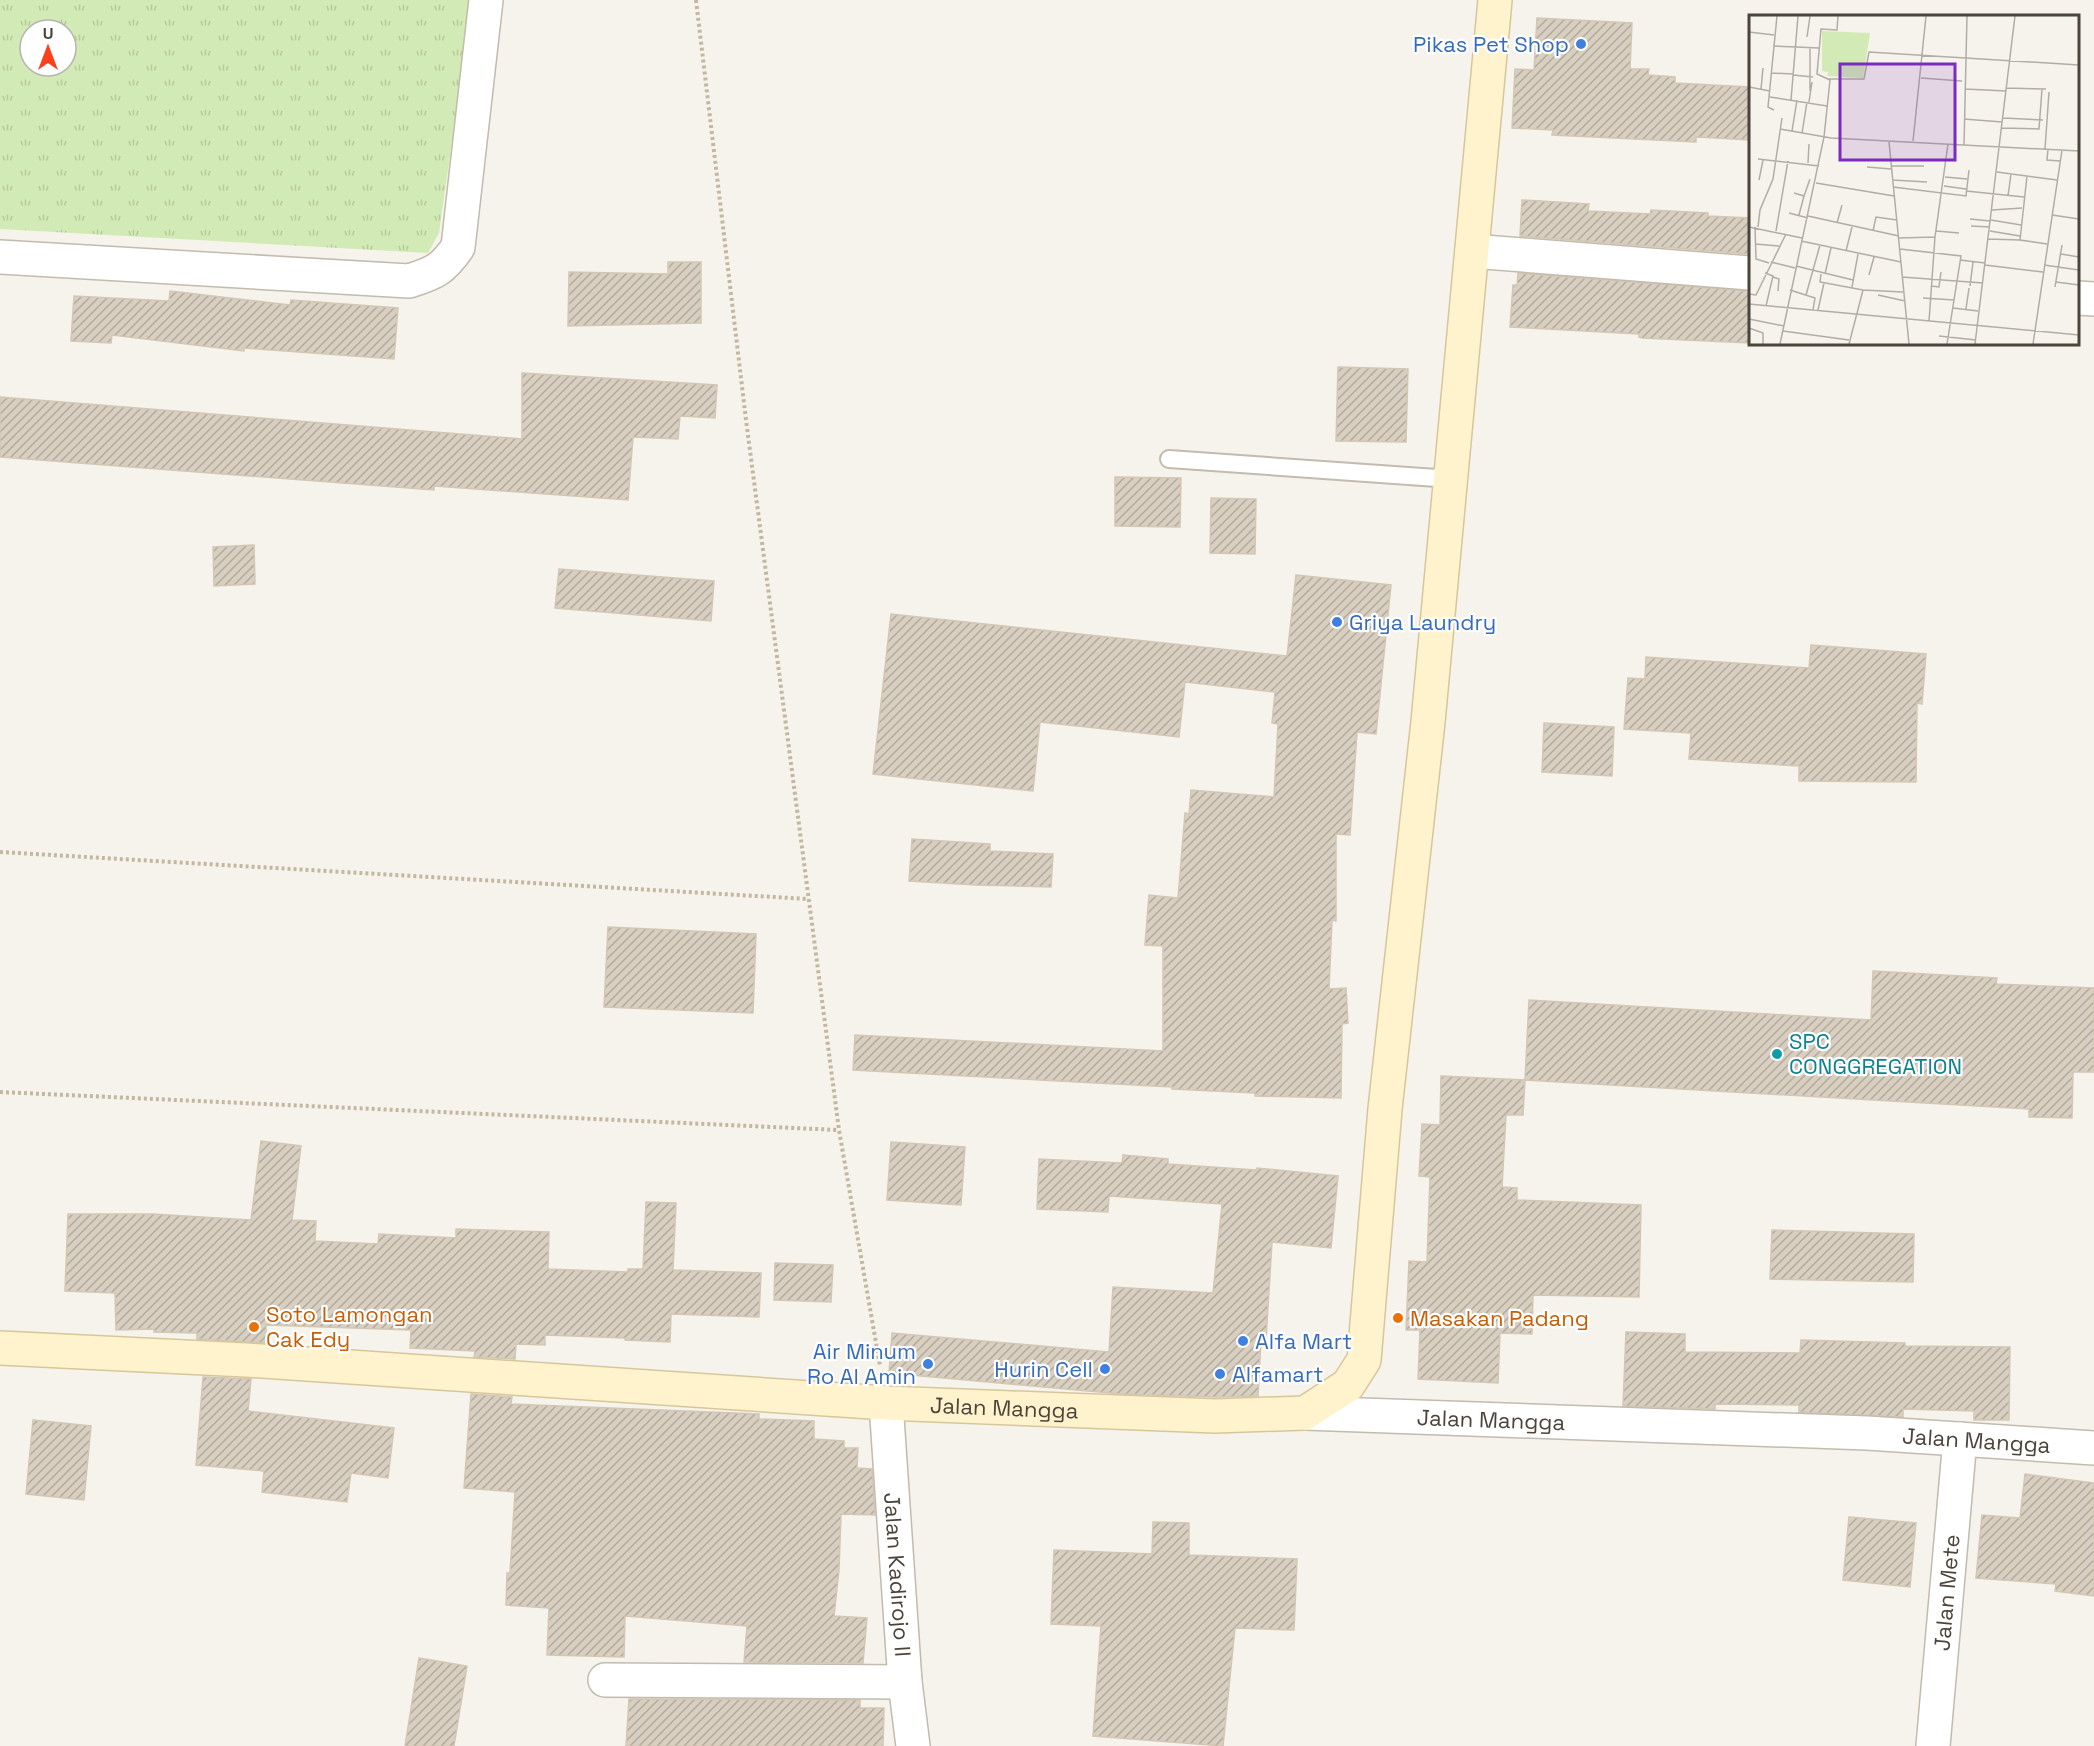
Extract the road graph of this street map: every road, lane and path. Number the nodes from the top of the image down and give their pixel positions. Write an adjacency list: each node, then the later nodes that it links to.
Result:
1 (486, 0): 5 (street)
2 (696, 0): 12 (path)
3 (1495, 0): 4 (street)
4 (1472, 251): 6 (street); 10 (street)
5 (0, 257)
6 (1749, 273)
7 (2079, 298): 8 (street)
8 (2094, 299)
9 (1169, 459): 10 (lane)
10 (1451, 478): 17 (street)
11 (0, 852): 12 (path)
12 (808, 899): 14 (path)
13 (0, 1092): 14 (path)
14 (839, 1130): 16 (path)
15 (0, 1348): 16 (street, Jalan Mangga)
16 (886, 1403): 17 (street, Jalan Mangga); 21 (street, Jalan Kadirojo II)
17 (1305, 1413): 18 (street, Jalan Mangga)
18 (1960, 1439): 19 (street, Jalan Mangga); 23 (street, Jalan Mete)
19 (2094, 1448)
20 (605, 1680): 21 (street)
21 (905, 1682): 22 (street, Jalan Kadirojo II)
22 (913, 1746)
23 (1932, 1746)

